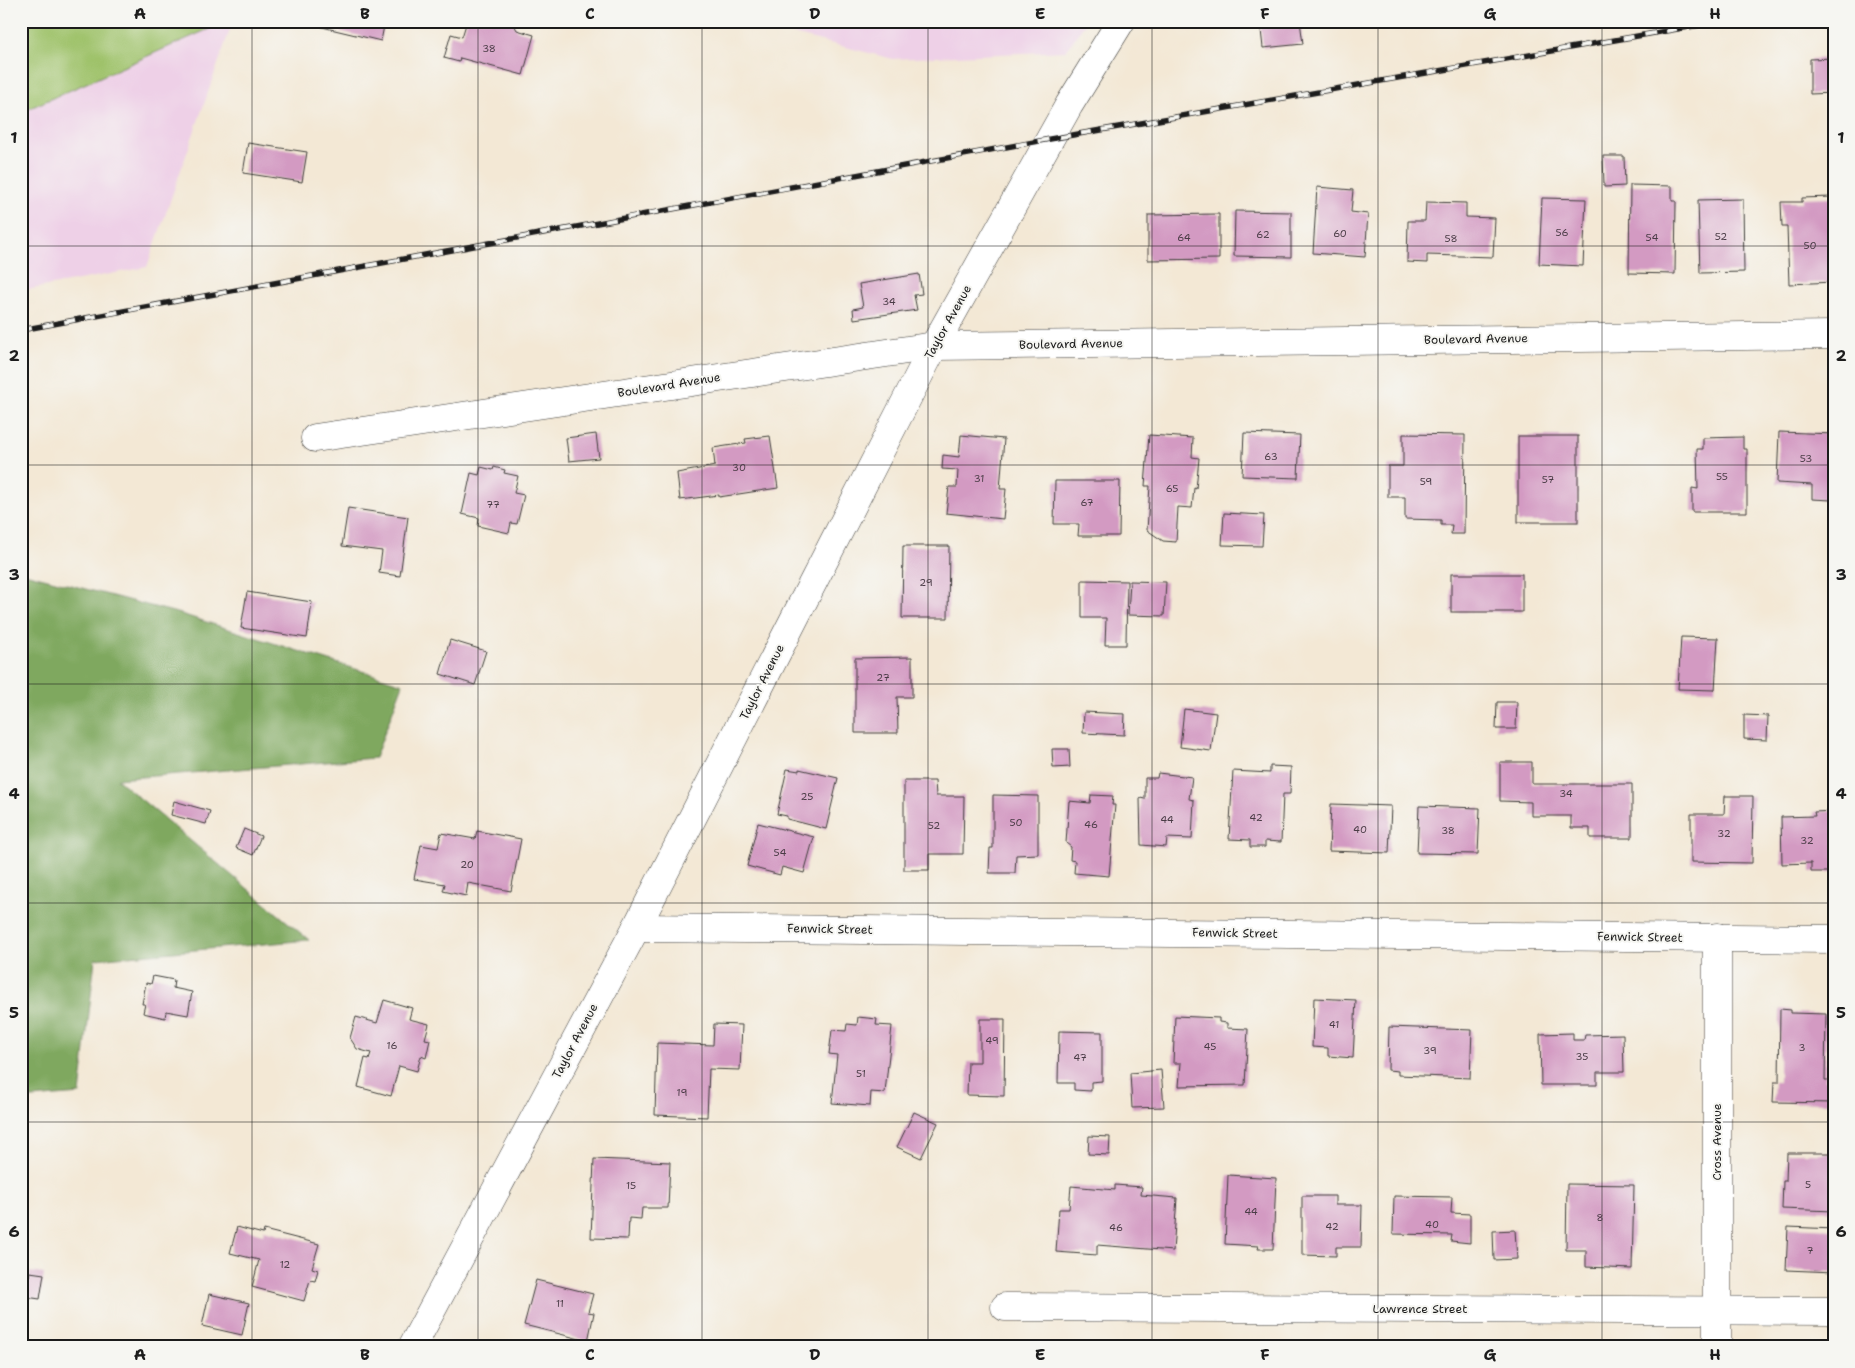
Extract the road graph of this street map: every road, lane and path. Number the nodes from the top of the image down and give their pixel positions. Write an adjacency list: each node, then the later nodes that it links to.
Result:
1 (1120, 21): 3 (street, Taylor Avenue)
2 (1834, 335): 3 (street, Boulevard Avenue)
3 (934, 346): 4 (street, Boulevard Avenue); 5 (street, Taylor Avenue)
4 (315, 438)
5 (636, 928): 6 (street, Fenwick Street); 11 (street, Taylor Avenue)
6 (1717, 937): 7 (street, Fenwick Street); 9 (street, Cross Avenue)
7 (1834, 939)
8 (1005, 1307): 9 (street, Lawrence Street)
9 (1717, 1310): 10 (street, Lawrence Street); 12 (street, Cross Avenue)
10 (1834, 1311)
11 (412, 1347)
12 (1717, 1347)

